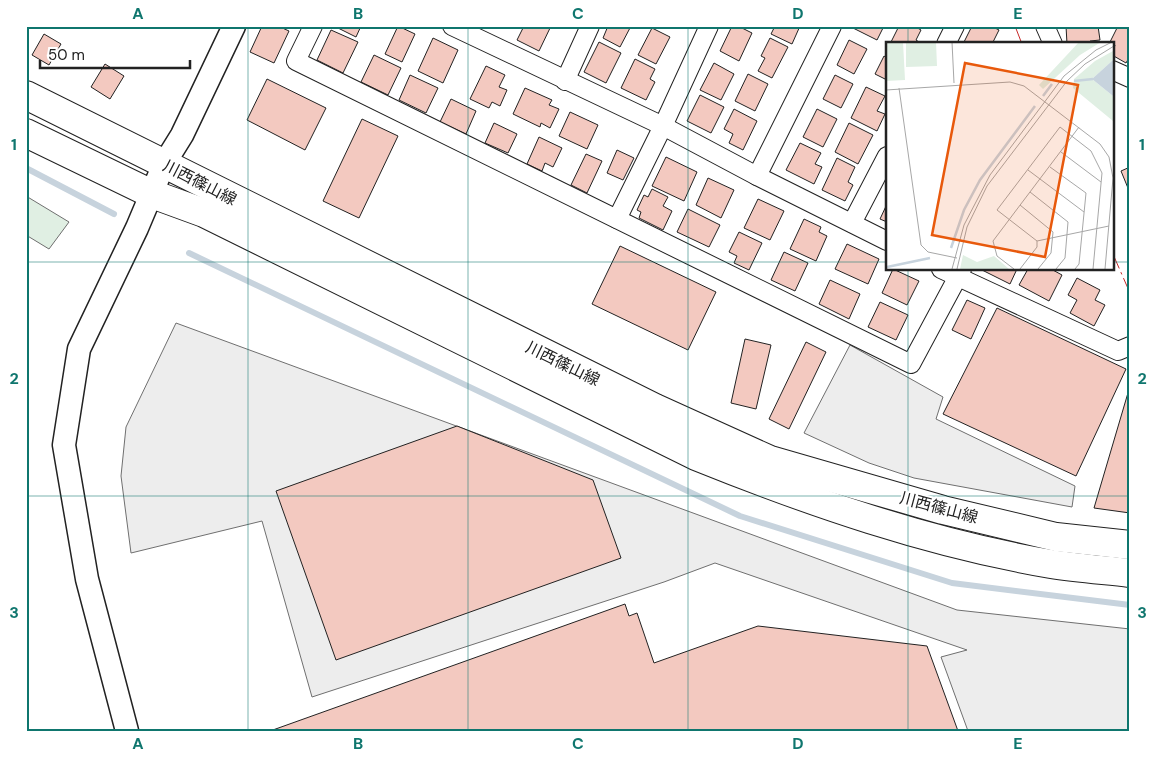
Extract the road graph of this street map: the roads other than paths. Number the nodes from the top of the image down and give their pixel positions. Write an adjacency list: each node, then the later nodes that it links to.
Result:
1 (234, 26): 18 (street)
2 (313, 26): 21 (street)
3 (590, 26): 13 (street)
4 (709, 26): 15 (street)
5 (832, 26): 19 (street)
6 (955, 26): 9 (street)
7 (1045, 26): 10 (street)
8 (453, 27): 13 (street)
9 (947, 42)
10 (1052, 42)
11 (1114, 71): 12 (street)
12 (1130, 78)
13 (565, 81): 15 (street)
14 (26, 95): 18 (main road, 川西篠山線)
15 (663, 126): 19 (street); 21 (street)
16 (26, 133): 20 (main road, 川西篠山線)
17 (886, 158): 22 (street)
18 (164, 164): 20 (street); 27 (main road, 川西篠山線)
19 (756, 176): 22 (street)
20 (152, 194): 28 (main road, 川西篠山線); 29 (street)
21 (617, 219): 25 (street)
22 (852, 222): 23 (street)
23 (886, 240)
24 (946, 270): 25 (street)
25 (959, 273): 26 (street)
26 (1130, 346)
27 (1130, 545)
28 (1130, 573)
29 (127, 731)

